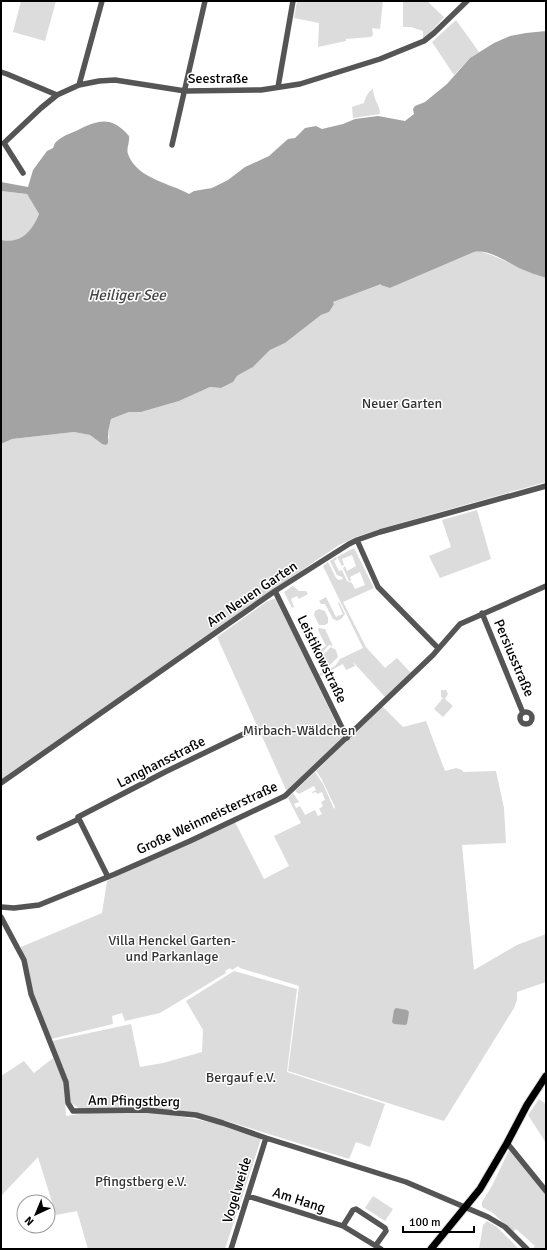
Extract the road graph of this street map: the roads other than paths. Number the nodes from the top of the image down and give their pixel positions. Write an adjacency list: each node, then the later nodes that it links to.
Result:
1 (102, 1): 6 (street)
2 (205, 1): 8 (street)
3 (293, 1): 7 (street)
4 (467, 1): 7 (street, Seestraße)
5 (1, 72): 9 (street)
6 (79, 85): 8 (street, Seestraße); 9 (street, Seestraße)
7 (278, 87): 8 (street, Seestraße)
8 (185, 91): 11 (street)
9 (57, 95): 10 (street, Seestraße)
10 (2, 143): 12 (street, Seestraße)
11 (172, 145)
12 (23, 173)
13 (546, 486): 14 (street, Am Neuen Garten)
14 (357, 540): 16 (street, Am Neuen Garten); 18 (street)
15 (546, 586): 17 (street, Große Weinmeisterstraße)
16 (275, 591): 21 (street, Leistikowstraße); 22 (street, Am Neuen Garten)
17 (482, 613): 18 (street, Große Weinmeisterstraße); 19 (street, Persiusstraße)
18 (438, 648): 21 (street, Große Weinmeisterstraße)
19 (524, 713)
20 (256, 728): 23 (street, Langhansstraße)
21 (347, 738): 25 (street, Große Weinmeisterstraße)
22 (1, 784)
23 (79, 819): 24 (street, Langhansstraße); 25 (street)
24 (40, 838)
25 (108, 877): 26 (street, Große Weinmeisterstraße)
26 (1, 907)
27 (1, 917): 28 (street, Am Pfingstberg)
28 (9, 932): 29 (street); 31 (street, Am Pfingstberg)
29 (1, 933)
30 (546, 1076): 32 (main road)
31 (266, 1138): 34 (street, Vogelweide); 35 (street, Am Pfingstberg)
32 (507, 1143): 33 (street); 35 (main road)
33 (546, 1191)
34 (248, 1196): 36 (street, Am Hang); 38 (street, Vogelweide)
35 (466, 1207): 39 (main road); 40 (street, Am Pfingstberg)
36 (343, 1226): 37 (street, Am Hang); 37 (street, Am Hang)
37 (379, 1247)
38 (231, 1249)
39 (432, 1249)
40 (528, 1249)

